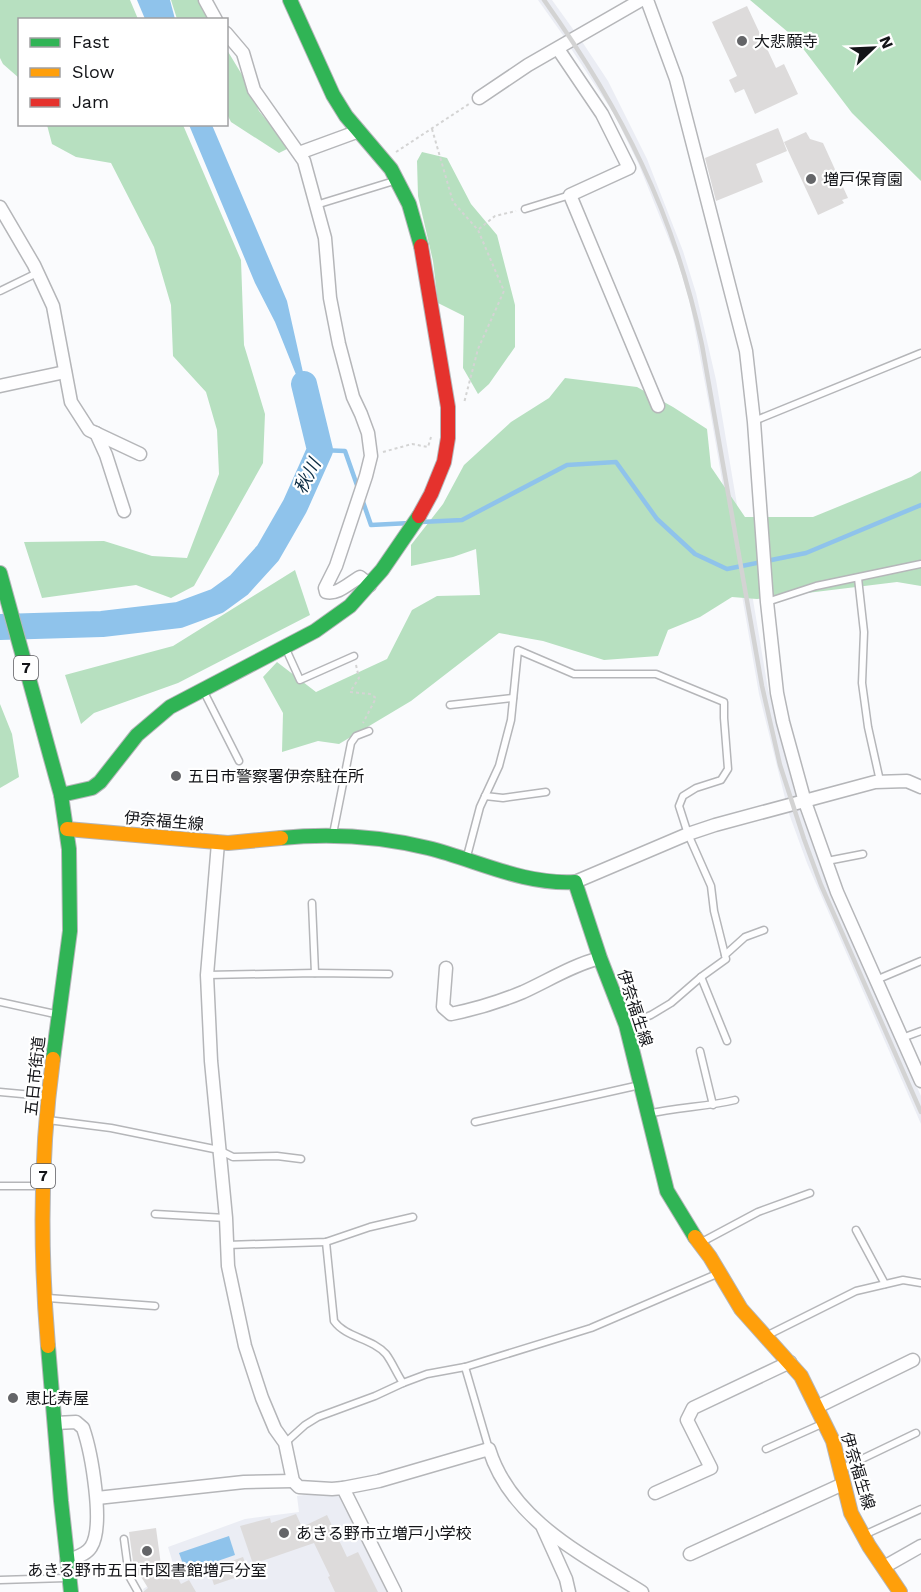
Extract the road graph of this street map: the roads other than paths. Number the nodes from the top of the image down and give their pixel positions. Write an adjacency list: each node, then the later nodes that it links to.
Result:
1 (205, 0): 5 (street)
2 (290, 0): 9 (main road)
3 (641, 0): 7 (street)
4 (647, 0): 22 (street)
5 (215, 18)
6 (228, 35): 10 (street)
7 (558, 49): 8 (street); 12 (street)
8 (479, 98)
9 (358, 131): 10 (street); 11 (main road)
10 (299, 153): 13 (street)
11 (398, 180): 13 (lane); 29 (main road)
12 (570, 195): 15 (lane); 21 (street)
13 (316, 205): 29 (street)
14 (0, 207): 16 (street)
15 (525, 209)
16 (38, 273): 17 (lane); 19 (street)
17 (0, 291)
18 (921, 353): 22 (lane)
19 (65, 372): 20 (street); 23 (street)
20 (0, 386)
21 (658, 406)
22 (754, 422): 30 (street)
23 (96, 433): 24 (street); 25 (street)
24 (140, 454)
25 (124, 511)
26 (921, 564): 28 (lane)
27 (0, 573): 41 (main road, 五日市街道 / 7)
28 (858, 578): 30 (lane); 38 (lane)
29 (370, 585): 31 (main road)
30 (767, 602): 43 (street)
31 (285, 646): 32 (lane); 33 (main road)
32 (354, 656)
33 (203, 690): 37 (lane); 41 (main road)
34 (513, 698): 35 (lane); 42 (lane); 46 (lane)
35 (450, 705)
36 (369, 731): 45 (lane)
37 (239, 761)
38 (880, 782): 39 (street); 43 (street)
39 (921, 786)
40 (546, 792): 42 (lane)
41 (61, 795): 44 (main road, 五日市街道 / 7)
42 (485, 796): 49 (lane)
43 (805, 801): 46 (street); 50 (street)
44 (68, 829): 47 (main road, 伊奈福生線); 64 (main road, 五日市街道 / 7)
45 (333, 834): 47 (main road, 伊奈福生線); 49 (main road, 伊奈福生線)
46 (688, 834): 51 (street); 54 (lane)
47 (218, 843): 60 (street)
48 (863, 854): 50 (lane)
49 (465, 861): 51 (main road, 伊奈福生線)
50 (826, 861): 62 (street)
51 (575, 882): 55 (main road, 伊奈福生線)
52 (312, 903): 58 (lane)
53 (764, 930): 54 (lane)
54 (725, 955): 61 (lane)
55 (600, 958): 57 (street); 65 (main road, 伊奈福生線)
56 (921, 961): 62 (lane)
57 (446, 968)
58 (315, 972): 59 (lane); 60 (lane)
59 (389, 974)
60 (207, 975): 79 (street)
61 (701, 977): 65 (lane); 68 (lane)
62 (876, 980): 67 (street)
63 (0, 1002): 64 (lane)
64 (59, 1015): 73 (main road, 五日市街道 / 7)
65 (626, 1025): 71 (main road, 伊奈福生線)
66 (921, 1031): 67 (lane)
67 (902, 1038): 70 (street)
68 (727, 1041)
69 (700, 1051): 75 (lane)
70 (921, 1081)
71 (640, 1085): 76 (main road, 伊奈福生線); 78 (lane)
72 (0, 1092): 73 (lane)
73 (48, 1096): 77 (main road, 五日市街道 / 7)
74 (735, 1100): 75 (lane)
75 (713, 1106): 76 (lane)
76 (648, 1114): 89 (main road, 伊奈福生線)
77 (46, 1120): 79 (lane); 82 (main road, 五日市街道 / 7)
78 (475, 1122)
79 (219, 1150): 80 (lane); 86 (street)
80 (301, 1159)
81 (0, 1186): 82 (lane)
82 (43, 1186): 94 (main road, 五日市街道 / 7)
83 (810, 1193): 89 (lane)
84 (155, 1214): 86 (lane)
85 (413, 1217): 88 (lane)
86 (226, 1218): 90 (street)
87 (856, 1230): 93 (lane)
88 (326, 1242): 90 (lane); 100 (lane)
89 (700, 1243): 91 (main road, 伊奈福生線)
90 (226, 1245): 105 (street)
91 (719, 1273): 96 (main road, 伊奈福生線); 99 (lane)
92 (921, 1283): 93 (lane)
93 (885, 1284): 96 (lane)
94 (45, 1297): 95 (lane); 102 (main road, 五日市街道 / 7)
95 (155, 1306)
96 (765, 1337): 98 (main road, 伊奈福生線)
97 (912, 1360): 101 (street)
98 (790, 1362): 101 (main road, 伊奈福生線); 112 (street)
99 (465, 1367): 100 (lane); 106 (lane)
100 (402, 1383): 105 (lane)
101 (817, 1407): 103 (main road, 伊奈福生線)
102 (55, 1423): 113 (street); 120 (main road, 五日市街道 / 7)
103 (825, 1423): 107 (lane); 108 (main road, 伊奈福生線)
104 (916, 1433): 108 (lane)
105 (285, 1443): 109 (street)
106 (489, 1449): 111 (street); 115 (street)
107 (766, 1449)
108 (840, 1469): 110 (main road, 伊奈福生線)
109 (293, 1481): 111 (street); 113 (street)
110 (843, 1484): 116 (main road, 伊奈福生線); 119 (street)
111 (343, 1488): 126 (street)
112 (655, 1493)
113 (97, 1498): 120 (street)
114 (921, 1509): 116 (lane)
115 (543, 1527): 127 (street); 128 (street)
116 (863, 1535): 121 (main road, 伊奈福生線)
117 (124, 1539): 125 (lane)
118 (921, 1546): 121 (street)
119 (690, 1554)
120 (67, 1561): 122 (main road, 五日市街道 / 7)
121 (884, 1567): 129 (main road, 伊奈福生線)
122 (69, 1577): 123 (lane); 124 (main road, 五日市街道 / 7)
123 (0, 1580)
124 (71, 1592)
125 (138, 1592)
126 (394, 1592)
127 (569, 1592)
128 (642, 1592)
129 (900, 1592)

